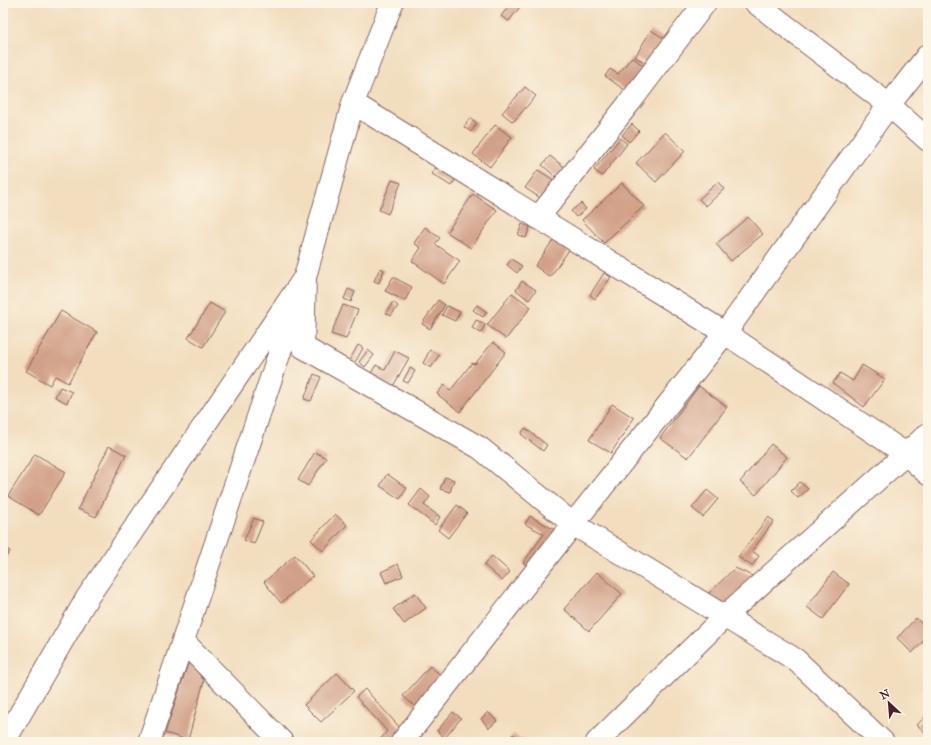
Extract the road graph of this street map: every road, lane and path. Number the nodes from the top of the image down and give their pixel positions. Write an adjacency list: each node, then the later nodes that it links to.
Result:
1 (392, 3): 5 (street)
2 (705, 3): 8 (street)
3 (756, 3): 6 (street)
4 (928, 55): 6 (street)
5 (353, 103): 8 (street); 9 (street)
6 (889, 104): 7 (street); 10 (street)
7 (928, 140)
8 (538, 218): 10 (street)
9 (305, 277): 14 (street); 16 (street); 18 (street)
10 (725, 333): 12 (street); 14 (street)
11 (928, 434): 12 (street)
12 (906, 454): 13 (street); 15 (street)
13 (928, 474)
14 (573, 524): 15 (street); 17 (street)
15 (724, 616): 21 (street); 22 (street)
16 (183, 641): 19 (street); 20 (street)
17 (411, 738)
18 (4, 742)
19 (149, 742)
20 (282, 742)
21 (597, 742)
22 (883, 742)

